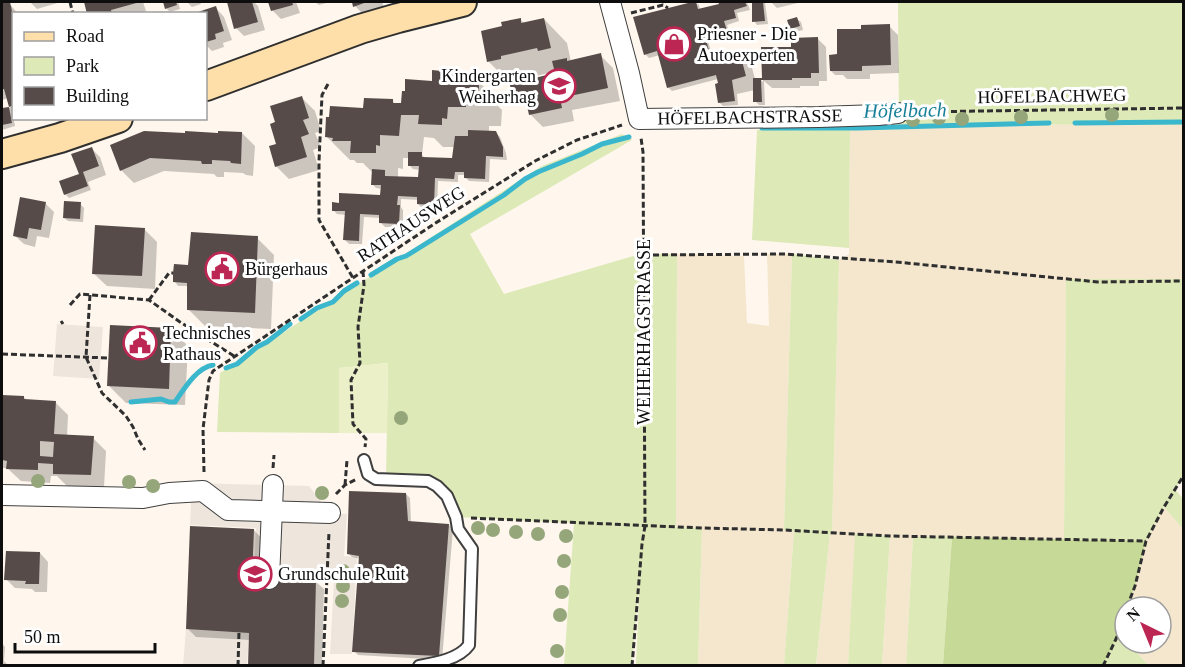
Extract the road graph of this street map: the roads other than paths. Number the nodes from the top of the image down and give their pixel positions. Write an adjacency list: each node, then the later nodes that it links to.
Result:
1 (462, 2): 3 (main road)
2 (618, 8): 4 (street, HÖFELBACHSTRASSE)
3 (207, 86)
4 (897, 113)
5 (112, 120): 6 (main road)
6 (2, 154)
7 (364, 460): 13 (lane)
8 (273, 485): 10 (street)
9 (2, 495): 10 (street)
10 (272, 512): 11 (street); 12 (street)
11 (330, 513)
12 (269, 579)
13 (419, 666)

